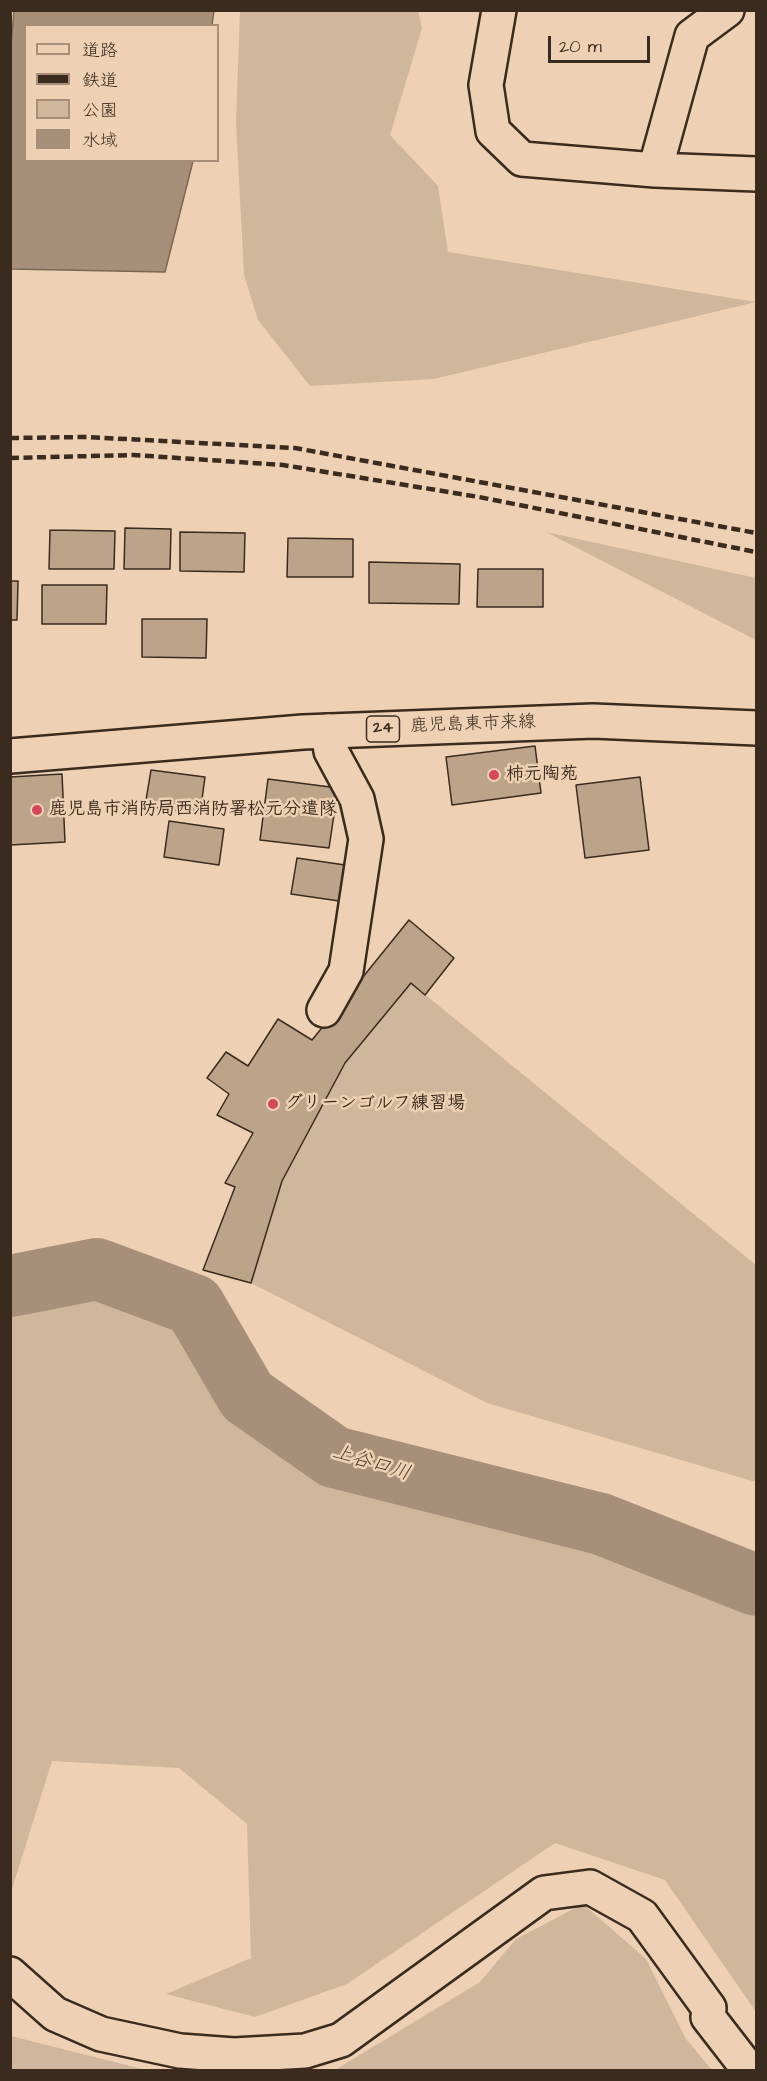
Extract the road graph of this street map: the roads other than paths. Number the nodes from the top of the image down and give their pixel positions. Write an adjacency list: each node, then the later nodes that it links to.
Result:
1 (499, 10): 3 (street)
2 (727, 10): 3 (street)
3 (655, 170): 4 (street)
4 (756, 174)
5 (756, 728): 6 (street, 鹿児島東市来線 / 24)
6 (328, 731): 7 (street, 鹿児島東市来線 / 24); 8 (street)
7 (10, 756)
8 (324, 1010)
9 (10, 1974): 10 (street)
10 (749, 2070)

